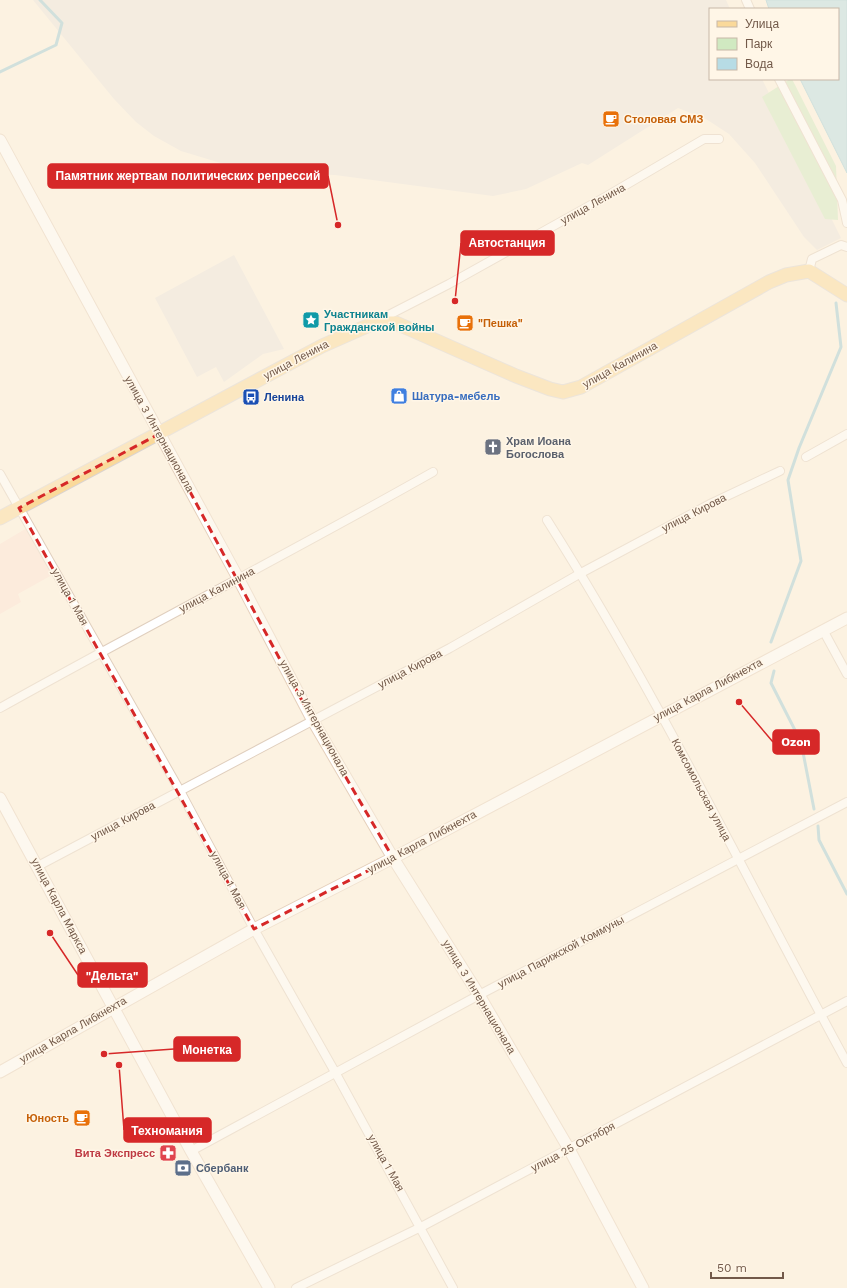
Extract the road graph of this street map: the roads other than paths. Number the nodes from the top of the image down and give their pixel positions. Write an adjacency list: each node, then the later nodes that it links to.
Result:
1 (780, 80): 4 (street)
2 (719, 139): 8 (street, улица Ленина)
3 (0, 140): 9 (main road, улица 3 Интернационала)
4 (847, 223)
5 (847, 247): 6 (street)
6 (809, 271): 7 (main road); 8 (main road, улица Калинина)
7 (847, 295)
8 (374, 323): 9 (main road, улица Ленина)
9 (159, 434): 15 (main road, улица Ленина); 19 (main road, улица 3 Интернационала)
10 (847, 434): 11 (street)
11 (806, 457)
12 (780, 471): 18 (street, улица Кирова)
13 (434, 472): 19 (street, улица Калинина)
14 (0, 474): 15 (street, улица 1 Мая)
15 (19, 508): 16 (main road, улица Ленина); 22 (street, улица 1 Мая)
16 (0, 518)
17 (547, 520): 18 (street, Комсомольская улица)
18 (580, 573): 25 (street, Комсомольская улица); 26 (street, улица Кирова)
19 (238, 578): 22 (street, улица Калинина); 26 (main road, улица 3 Интернационала)
20 (847, 618): 21 (main road, улица Карла Либкнехта)
21 (823, 630): 23 (street); 25 (main road, улица Карла Либкнехта)
22 (101, 651): 24 (street, улица Калинина); 27 (street, улица 1 Мая)
23 (847, 674)
24 (0, 708)
25 (661, 715): 30 (main road, улица Карла Либкнехта); 31 (street, Комсомольская улица)
26 (313, 720): 27 (street, улица Кирова); 30 (main road, улица 3 Интернационала)
27 (180, 791): 32 (street, улица Кирова); 33 (street, улица 1 Мая)
28 (0, 798): 32 (main road, улица Карла Маркса)
29 (847, 802): 31 (street, улица Парижской Коммуны)
30 (393, 858): 33 (main road, улица Карла Либкнехта); 34 (main road, улица 3 Интернационала)
31 (739, 859): 34 (street, улица Парижской Коммуны); 37 (street, Комсомольская улица)
32 (38, 866): 36 (main road, улица Карла Маркса)
33 (254, 929): 36 (main road, улица Карла Либкнехта); 40 (street, улица 1 Мая)
34 (479, 995): 40 (street, улица Парижской Коммуны); 41 (main road, улица 3 Интернационала)
35 (847, 1001): 37 (street, улица 25 Октября)
36 (114, 1007): 39 (main road, улица Карла Либкнехта); 42 (main road, улица Карла Маркса)
37 (820, 1014): 38 (street, Комсомольская улица); 41 (street, улица 25 Октября)
38 (847, 1063)
39 (0, 1072)
40 (335, 1072): 42 (street, улица Парижской Коммуны); 43 (street, улица 1 Мая)
41 (569, 1149): 43 (street, улица 25 Октября); 47 (main road, улица 3 Интернационала)
42 (191, 1151): 44 (main road, улица Карла Маркса)
43 (421, 1227): 45 (street, улица 25 Октября); 46 (street, улица 1 Мая)
44 (268, 1288)
45 (296, 1288)
46 (453, 1288)
47 (643, 1288)

